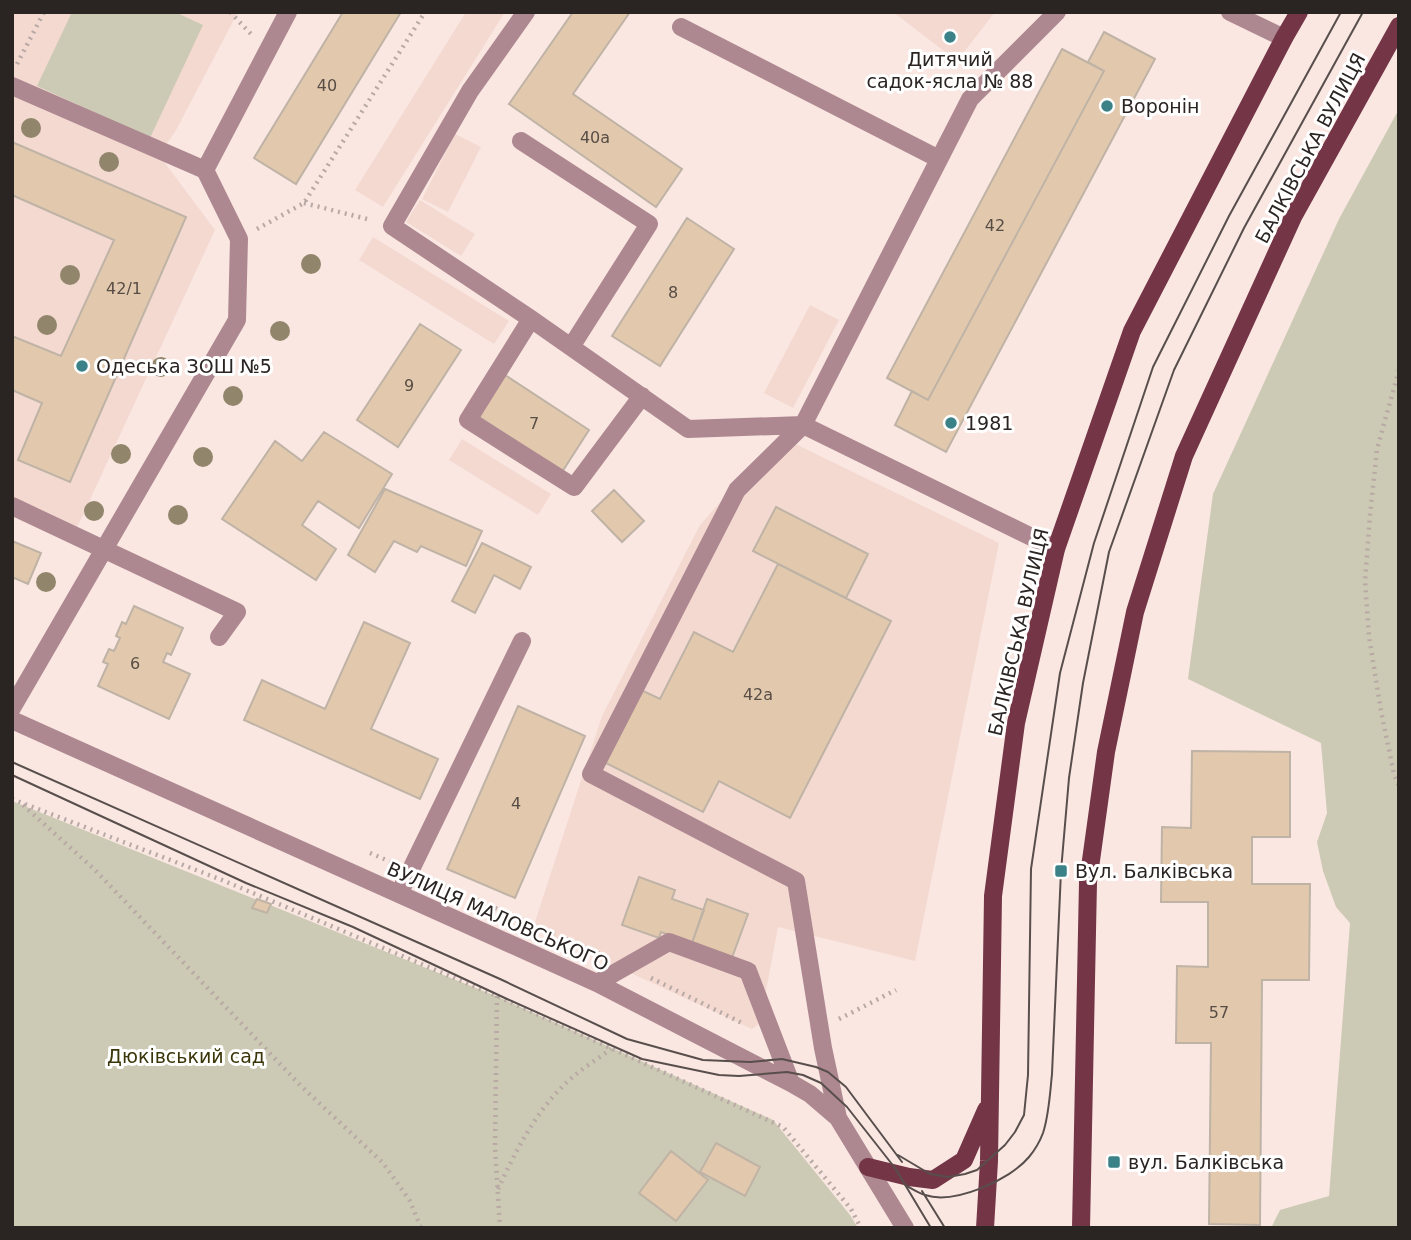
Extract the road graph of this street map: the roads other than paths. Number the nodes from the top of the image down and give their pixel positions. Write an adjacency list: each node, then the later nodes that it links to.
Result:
1 (288, 12): 12 (street)
2 (526, 12): 13 (street)
3 (1057, 12): 11 (street)
4 (1230, 12): 8 (street)
5 (1299, 12): 8 (main road, БАЛКІВСЬКА ВУЛИЦЯ)
6 (1399, 26): 32 (main road, БАЛКІВСЬКА ВУЛИЦЯ)
7 (681, 27): 11 (street)
8 (1284, 38): 18 (main road, БАЛКІВСЬКА ВУЛИЦЯ)
9 (12, 86): 12 (street)
10 (521, 141): 14 (street)
11 (939, 159): 16 (street)
12 (205, 170): 19 (street)
13 (531, 319): 14 (street); 15 (street)
14 (570, 347): 15 (street)
15 (642, 396): 16 (street)
16 (803, 425): 18 (street); 28 (street)
17 (12, 506): 19 (street)
18 (1056, 549): 27 (main road, БАЛКІВСЬКА ВУЛИЦЯ)
19 (104, 550): 20 (street); 22 (street)
20 (219, 637)
21 (522, 642): 24 (street)
22 (12, 708)
23 (12, 720): 24 (street, ВУЛИЦЯ МАЛОВСЬКОГО)
24 (399, 894): 25 (street, ВУЛИЦЯ МАЛОВСЬКОГО)
25 (597, 983): 26 (street, ВУЛИЦЯ МАЛОВСЬКОГО); 26 (street)
26 (791, 1083): 28 (street, ВУЛИЦЯ МАЛОВСЬКОГО)
27 (990, 1101): 29 (main road); 31 (main road, БАЛКІВСЬКА ВУЛИЦЯ)
28 (838, 1118): 29 (street, ВУЛИЦЯ МАЛОВСЬКОГО)
29 (868, 1167): 30 (street, ВУЛИЦЯ МАЛОВСЬКОГО)
30 (905, 1228)
31 (985, 1228)
32 (1081, 1228)

